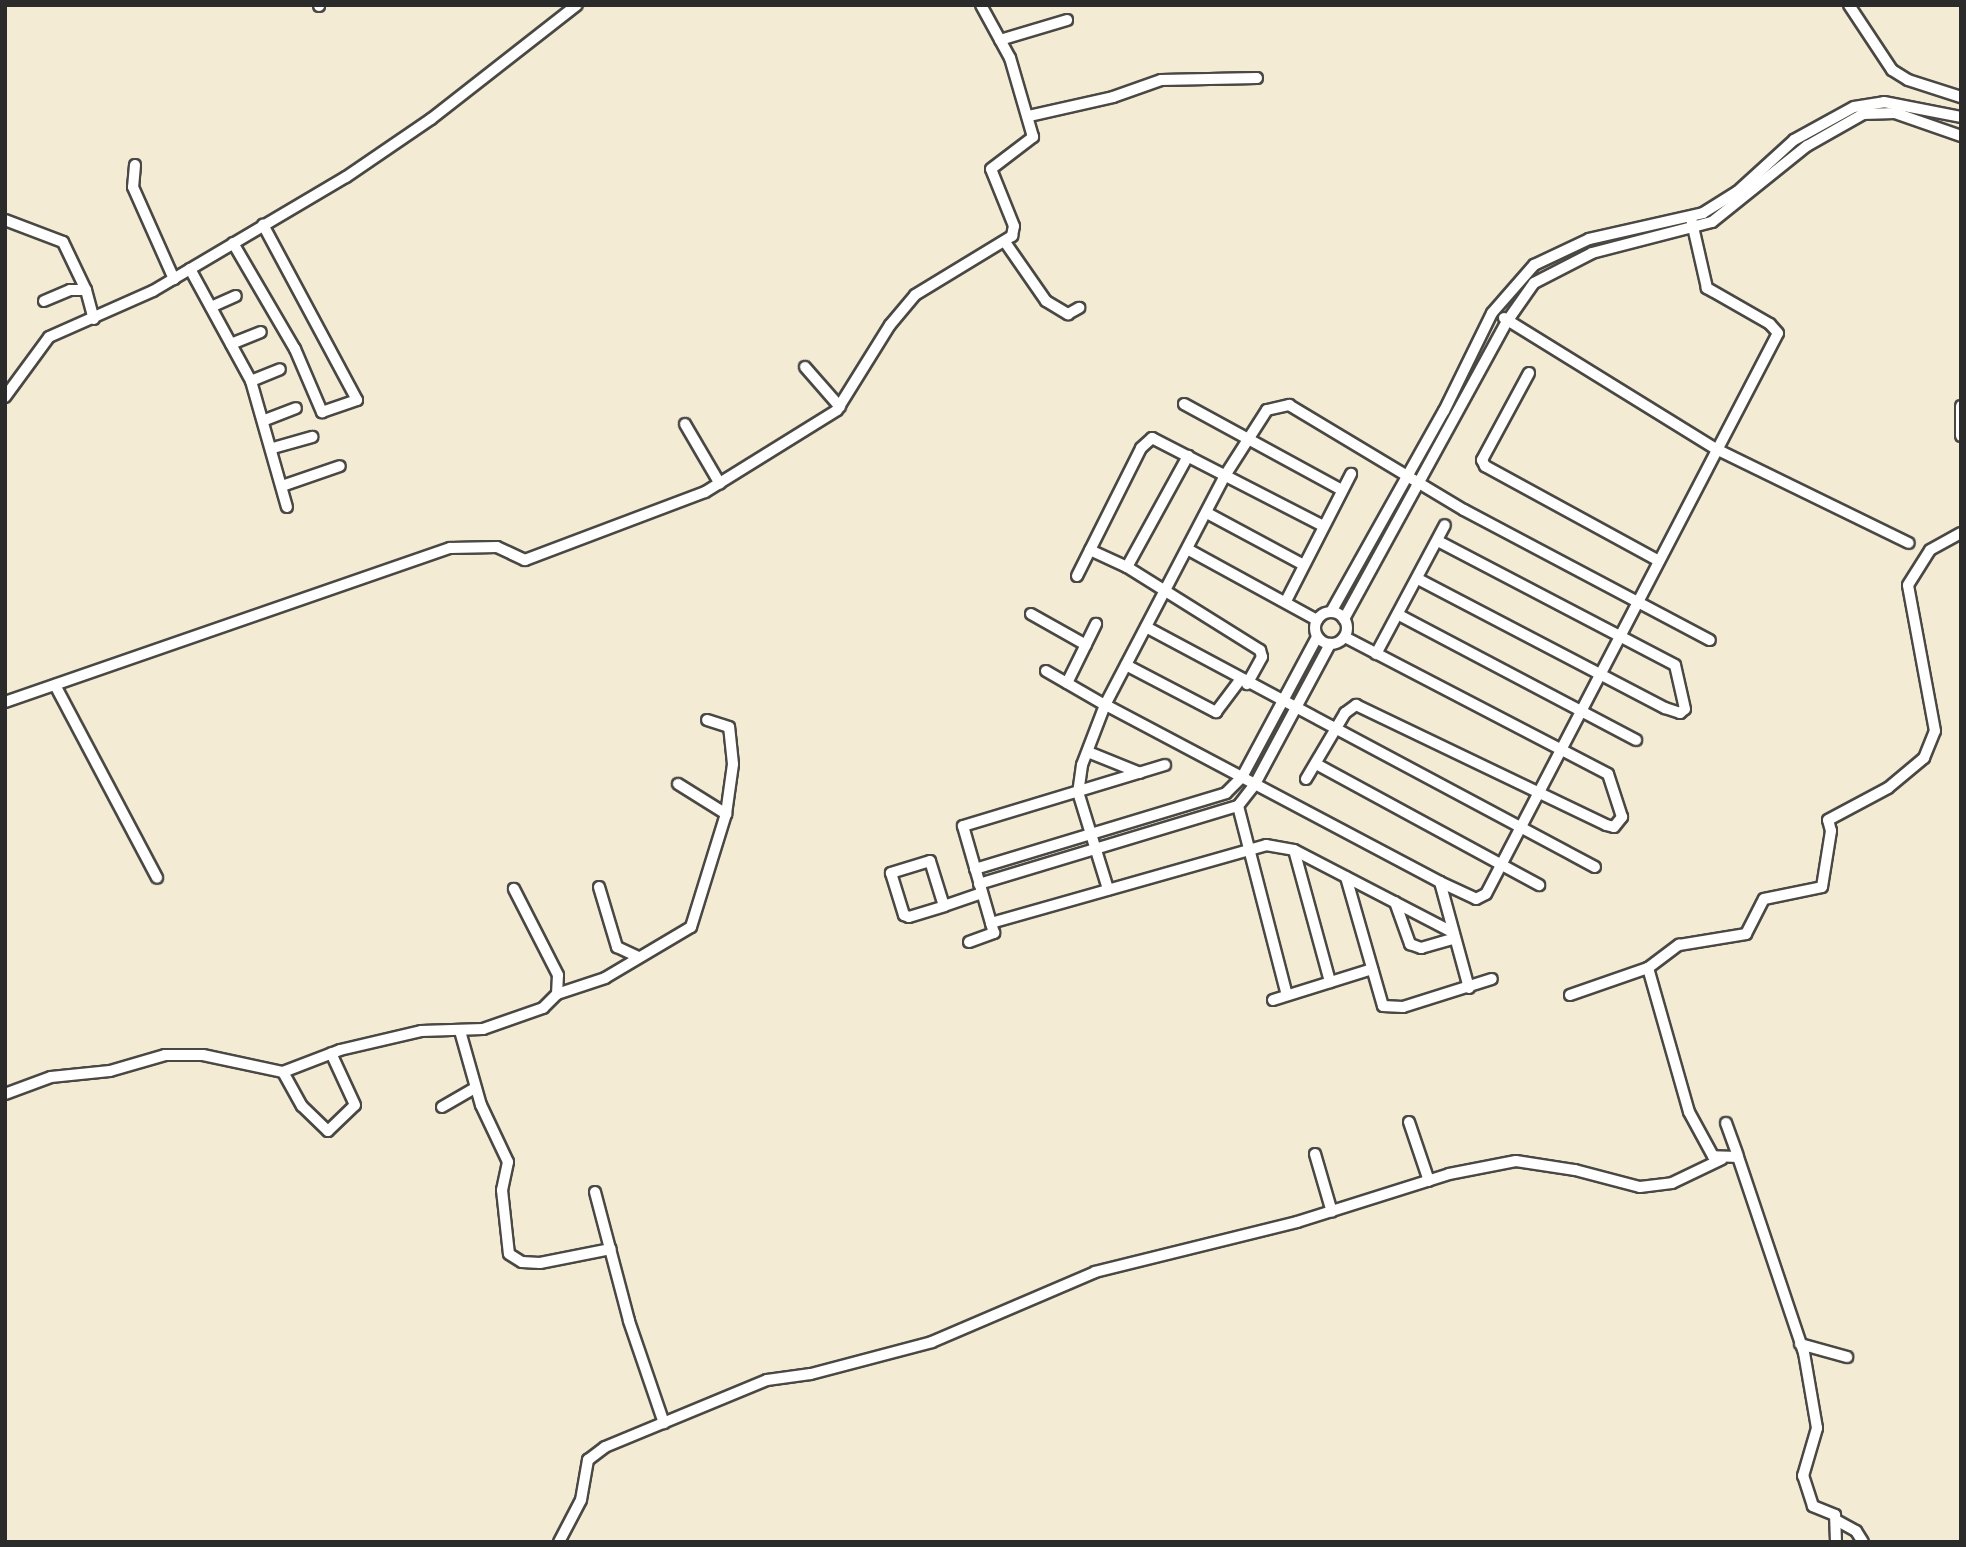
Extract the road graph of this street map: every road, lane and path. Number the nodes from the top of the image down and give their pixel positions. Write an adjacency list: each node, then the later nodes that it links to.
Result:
1 (577, 5): 16 (street)
2 (981, 5): 5 (street)
3 (1849, 5): 7 (street)
4 (1067, 20): 5 (street)
5 (1000, 40): 8 (street)
6 (1257, 78): 8 (street)
7 (1961, 97)
8 (1029, 116): 18 (street)
9 (1961, 117): 10 (street)
10 (1826, 119): 11 (street); 14 (street)
11 (1834, 131): 12 (street); 17 (street)
12 (1961, 136)
13 (135, 165): 21 (street)
14 (1691, 218): 17 (street); 27 (street)
15 (5, 220): 22 (street)
16 (263, 225): 19 (street); 19 (street)
17 (1695, 229): 29 (street); 47 (street)
18 (1005, 242): 26 (street); 39 (street)
19 (233, 243): 20 (street)
20 (190, 269): 21 (street); 25 (street)
21 (174, 279): 28 (street)
22 (86, 290): 24 (street); 28 (street)
23 (236, 296): 25 (street)
24 (44, 301)
25 (211, 307): 31 (street)
26 (1079, 308)
27 (1492, 313): 29 (street); 52 (street)
28 (94, 318): 36 (street)
29 (1508, 320): 47 (street); 53 (street)
30 (261, 332): 31 (street)
31 (231, 344): 35 (street)
32 (805, 367): 39 (street)
33 (280, 369): 35 (street)
34 (1529, 373): 66 (street)
35 (251, 381): 41 (street)
36 (5, 397)
37 (1184, 404): 45 (street)
38 (1961, 406): 43 (street)
39 (840, 407): 54 (street)
40 (296, 408): 41 (street)
41 (265, 420): 46 (street)
42 (685, 424): 54 (street)
43 (1961, 436)
44 (312, 437): 46 (street)
45 (1246, 439): 50 (street); 52 (street); 56 (street)
46 (273, 448): 55 (street)
47 (1718, 450): 63 (street); 66 (street)
48 (1188, 456): 50 (street); 64 (street); 68 (street)
49 (340, 466): 55 (street)
50 (1226, 474): 58 (street); 60 (street)
51 (1351, 474): 56 (street)
52 (1405, 477): 53 (street); 74 (street)
53 (1418, 482): 73 (street); 77 (street)
54 (720, 484): 93 (street)
55 (282, 486): 57 (street)
56 (1342, 491): 60 (street)
57 (287, 508)
58 (1207, 513): 65 (street); 67 (street)
59 (1445, 525): 62 (street)
60 (1323, 526): 67 (street)
61 (1961, 533): 137 (street)
62 (1438, 541): 70 (street); 83 (street)
63 (1909, 542)
64 (1090, 550): 68 (street); 69 (street)
65 (1189, 550): 71 (street); 72 (street)
66 (1659, 561): 73 (street)
67 (1302, 564): 72 (street)
68 (1127, 567): 71 (street)
69 (1077, 576)
70 (1418, 579): 76 (street); 90 (street)
71 (1166, 592): 80 (street); 91 (street)
72 (1286, 601): 78 (street)
73 (1642, 602): 83 (street); 84 (street)
74 (1331, 612): 77 (street); 78 (street)
75 (1031, 614): 86 (street)
76 (1399, 615): 87 (street); 98 (street)
77 (1344, 619): 82 (street)
78 (1317, 620): 81 (street)
79 (1097, 624): 86 (street)
80 (1146, 627): 88 (street); 91 (street)
81 (1317, 637): 85 (street); 94 (street)
82 (1345, 637): 85 (street); 87 (street)
83 (1621, 637): 90 (street); 90 (street)
84 (1710, 640)
85 (1330, 644): 97 (street)
86 (1086, 645): 92 (street)
87 (1376, 654): 102 (street)
88 (1126, 665): 91 (street); 96 (street)
89 (1046, 671): 92 (street)
90 (1602, 674): 98 (street)
91 (1243, 682): 94 (street)
92 (1066, 683): 96 (street)
93 (55, 685): 95 (street); 124 (street)
94 (1281, 701): 97 (street); 107 (street)
95 (5, 702)
96 (1105, 705): 103 (street); 107 (street)
97 (1294, 708): 100 (street); 110 (street)
98 (1582, 711): 101 (street); 102 (street)
99 (707, 720): 114 (street)
100 (1336, 730): 104 (street); 112 (street); 115 (street)
101 (1636, 740)
102 (1562, 751): 112 (street); 112 (street)
103 (1088, 752): 106 (street); 111 (street)
104 (1316, 764): 108 (street); 120 (street)
105 (1165, 765): 106 (street)
106 (1140, 773): 111 (street)
107 (1242, 777): 110 (street); 116 (street)
108 (1306, 779)
109 (678, 784): 114 (street)
110 (1255, 784): 113 (street); 125 (street)
111 (1078, 792): 116 (street); 122 (street)
112 (1540, 793): 115 (street)
113 (1238, 806): 117 (street); 118 (street)
114 (726, 814): 136 (street)
115 (1520, 828): 120 (street); 121 (street)
116 (1092, 834): 118 (street); 122 (street)
117 (1248, 847): 119 (street); 130 (street); 143 (street)
118 (1096, 849): 129 (street); 130 (street)
119 (1294, 850): 123 (street); 140 (street)
120 (1502, 865): 125 (street); 126 (street)
121 (1595, 867)
122 (975, 869): 129 (street)
123 (1346, 877): 131 (street); 138 (street)
124 (157, 878)
125 (1440, 882): 134 (street)
126 (1539, 885)
127 (599, 887): 136 (street)
128 (514, 889): 142 (street)
129 (981, 889): 132 (street); 133 (street)
130 (1108, 889): 133 (street)
131 (1395, 902): 134 (street); 134 (street)
132 (944, 906): 132 (street)
133 (991, 923): 135 (street)
134 (1451, 935): 141 (street)
135 (969, 942)
136 (638, 957): 142 (street)
137 (1648, 968): 144 (street); 156 (street)
138 (1372, 969): 140 (street); 141 (street)
139 (1492, 979): 141 (street)
140 (1330, 982): 143 (street)
141 (1469, 988)
142 (557, 994): 146 (street)
143 (1287, 995): 145 (street)
144 (1570, 995)
145 (1273, 1000)
146 (460, 1031): 147 (street); 149 (street)
147 (331, 1053): 148 (street); 148 (street)
148 (283, 1072): 150 (street)
149 (475, 1088): 151 (street); 160 (street)
150 (5, 1094)
151 (442, 1107)
152 (1409, 1122): 157 (street)
153 (1726, 1123): 155 (street)
154 (1315, 1154): 159 (street)
155 (1737, 1154): 156 (street); 161 (street)
156 (1722, 1159): 157 (street)
157 (1429, 1181): 159 (street)
158 (595, 1192): 160 (street)
159 (1332, 1212): 163 (street)
160 (611, 1249): 163 (street)
161 (1800, 1344): 162 (street); 164 (street)
162 (1847, 1357)
163 (664, 1423): 165 (street)
164 (1836, 1520): 166 (street); 167 (street)
165 (559, 1542)
166 (1836, 1542)
167 (1863, 1542)

